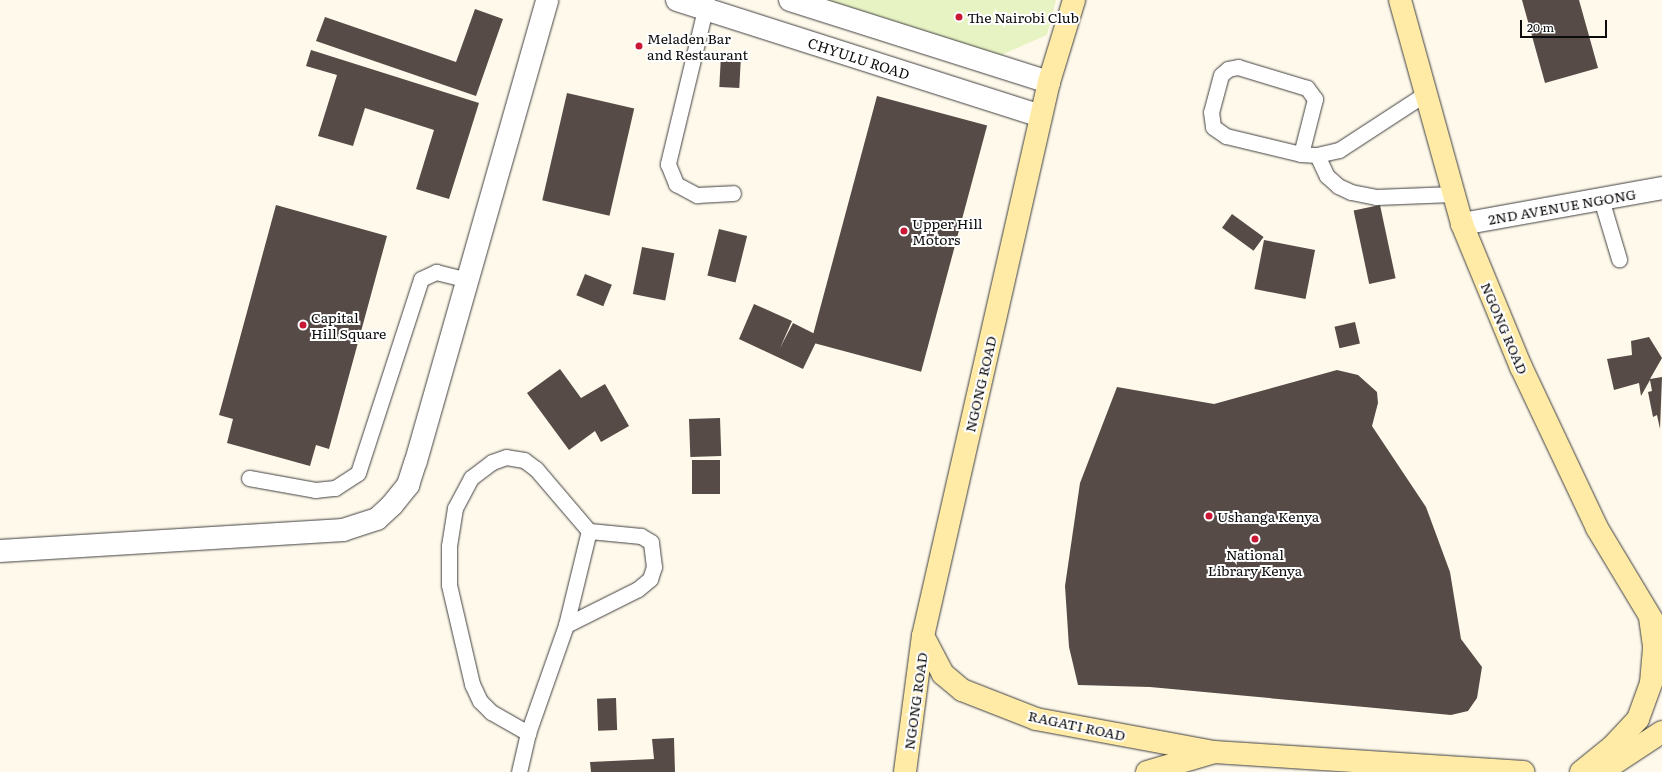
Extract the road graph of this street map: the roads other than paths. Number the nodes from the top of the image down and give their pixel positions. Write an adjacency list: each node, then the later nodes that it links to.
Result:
1 (547, 0): 18 (street)
2 (677, 0): 6 (street, CHYULU ROAD)
3 (790, 0): 7 (street)
4 (1074, 0): 7 (main road, NGONG ROAD)
5 (1400, 0): 8 (main road, NGONG ROAD)
6 (706, 4): 9 (street, CHYULU ROAD); 13 (lane)
7 (1049, 82): 9 (main road, NGONG ROAD)
8 (1425, 94): 11 (lane); 14 (main road, NGONG ROAD)
9 (1040, 116): 24 (main road, NGONG ROAD)
10 (1301, 154): 10 (lane); 11 (lane)
11 (1317, 155): 14 (lane)
12 (1662, 188): 15 (street, 2ND AVENUE NGONG)
13 (733, 193)
14 (1453, 194): 16 (main road, NGONG ROAD)
15 (1601, 199): 16 (street, 2ND AVENUE NGONG); 17 (lane)
16 (1462, 224): 22 (main road, NGONG ROAD)
17 (1619, 259)
18 (467, 280): 19 (lane); 21 (street)
19 (248, 478)
20 (589, 531): 23 (lane); 23 (lane); 27 (lane)
21 (0, 551)
22 (1649, 616): 25 (main road, NGONG ROAD); 34 (main road)
23 (566, 624): 27 (lane)
24 (923, 636): 28 (main road, RAGATI ROAD); 32 (main road, NGONG ROAD)
25 (1662, 636)
26 (1662, 732): 35 (main road)
27 (528, 734): 31 (lane)
28 (1214, 752): 29 (main road, RAGATI ROAD); 33 (main road, RAGATI ROAD)
29 (1336, 766): 30 (main road, RAGATI ROAD)
30 (1512, 771)
31 (519, 772)
32 (905, 772)
33 (1147, 772)
34 (1581, 772)
35 (1600, 772)

